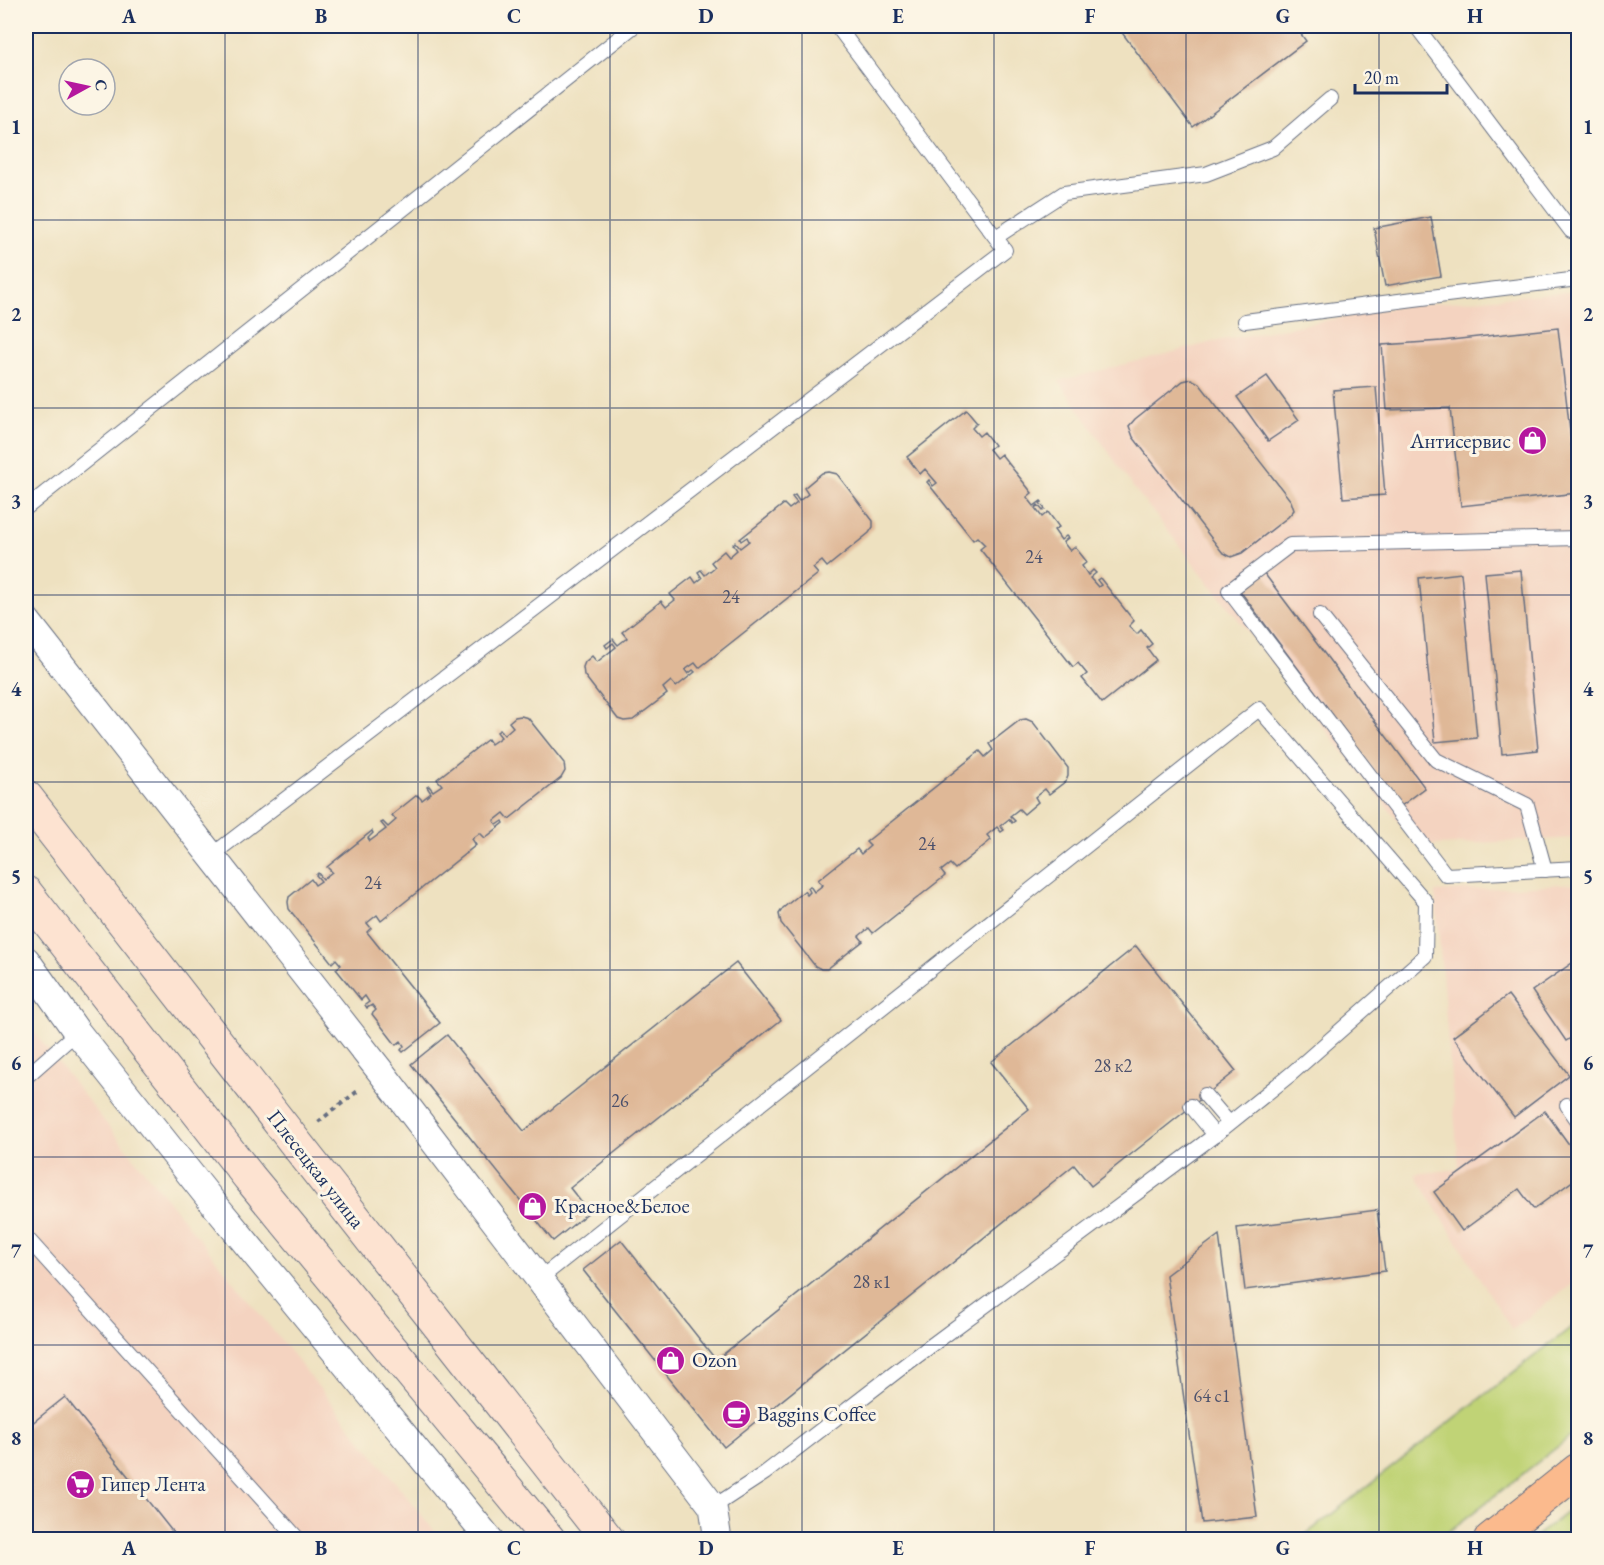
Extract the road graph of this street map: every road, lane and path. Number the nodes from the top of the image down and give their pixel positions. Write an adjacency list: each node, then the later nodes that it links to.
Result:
1 (634, 26): 9 (lane)
2 (837, 26): 6 (lane)
3 (1416, 26): 5 (lane)
4 (1330, 99): 6 (lane)
5 (1571, 231)
6 (996, 237): 14 (lane)
7 (1578, 279): 8 (lane)
8 (1245, 321)
9 (26, 508)
10 (1578, 538): 16 (lane)
11 (1320, 615): 16 (lane)
12 (26, 620): 14 (street)
13 (26, 797): 34 (main road, Плесецкая улица)
14 (212, 855): 28 (street)
15 (1578, 868): 16 (lane)
16 (1545, 870)
17 (26, 893): 33 (main road)
18 (26, 960): 19 (street)
19 (77, 1032): 20 (lane); 32 (street)
20 (26, 1077)
21 (1205, 1095): 25 (lane)
22 (1567, 1105): 24 (lane)
23 (1191, 1106): 26 (lane)
24 (1578, 1121)
25 (1229, 1123): 26 (lane); 28 (lane)
26 (1215, 1135): 30 (lane)
27 (26, 1237): 31 (lane)
28 (538, 1280): 30 (street)
29 (1578, 1470): 36 (main road)
30 (712, 1507): 35 (street)
31 (299, 1539)
32 (490, 1539)
33 (549, 1539)
34 (608, 1539)
35 (718, 1539)
36 (1490, 1539)

